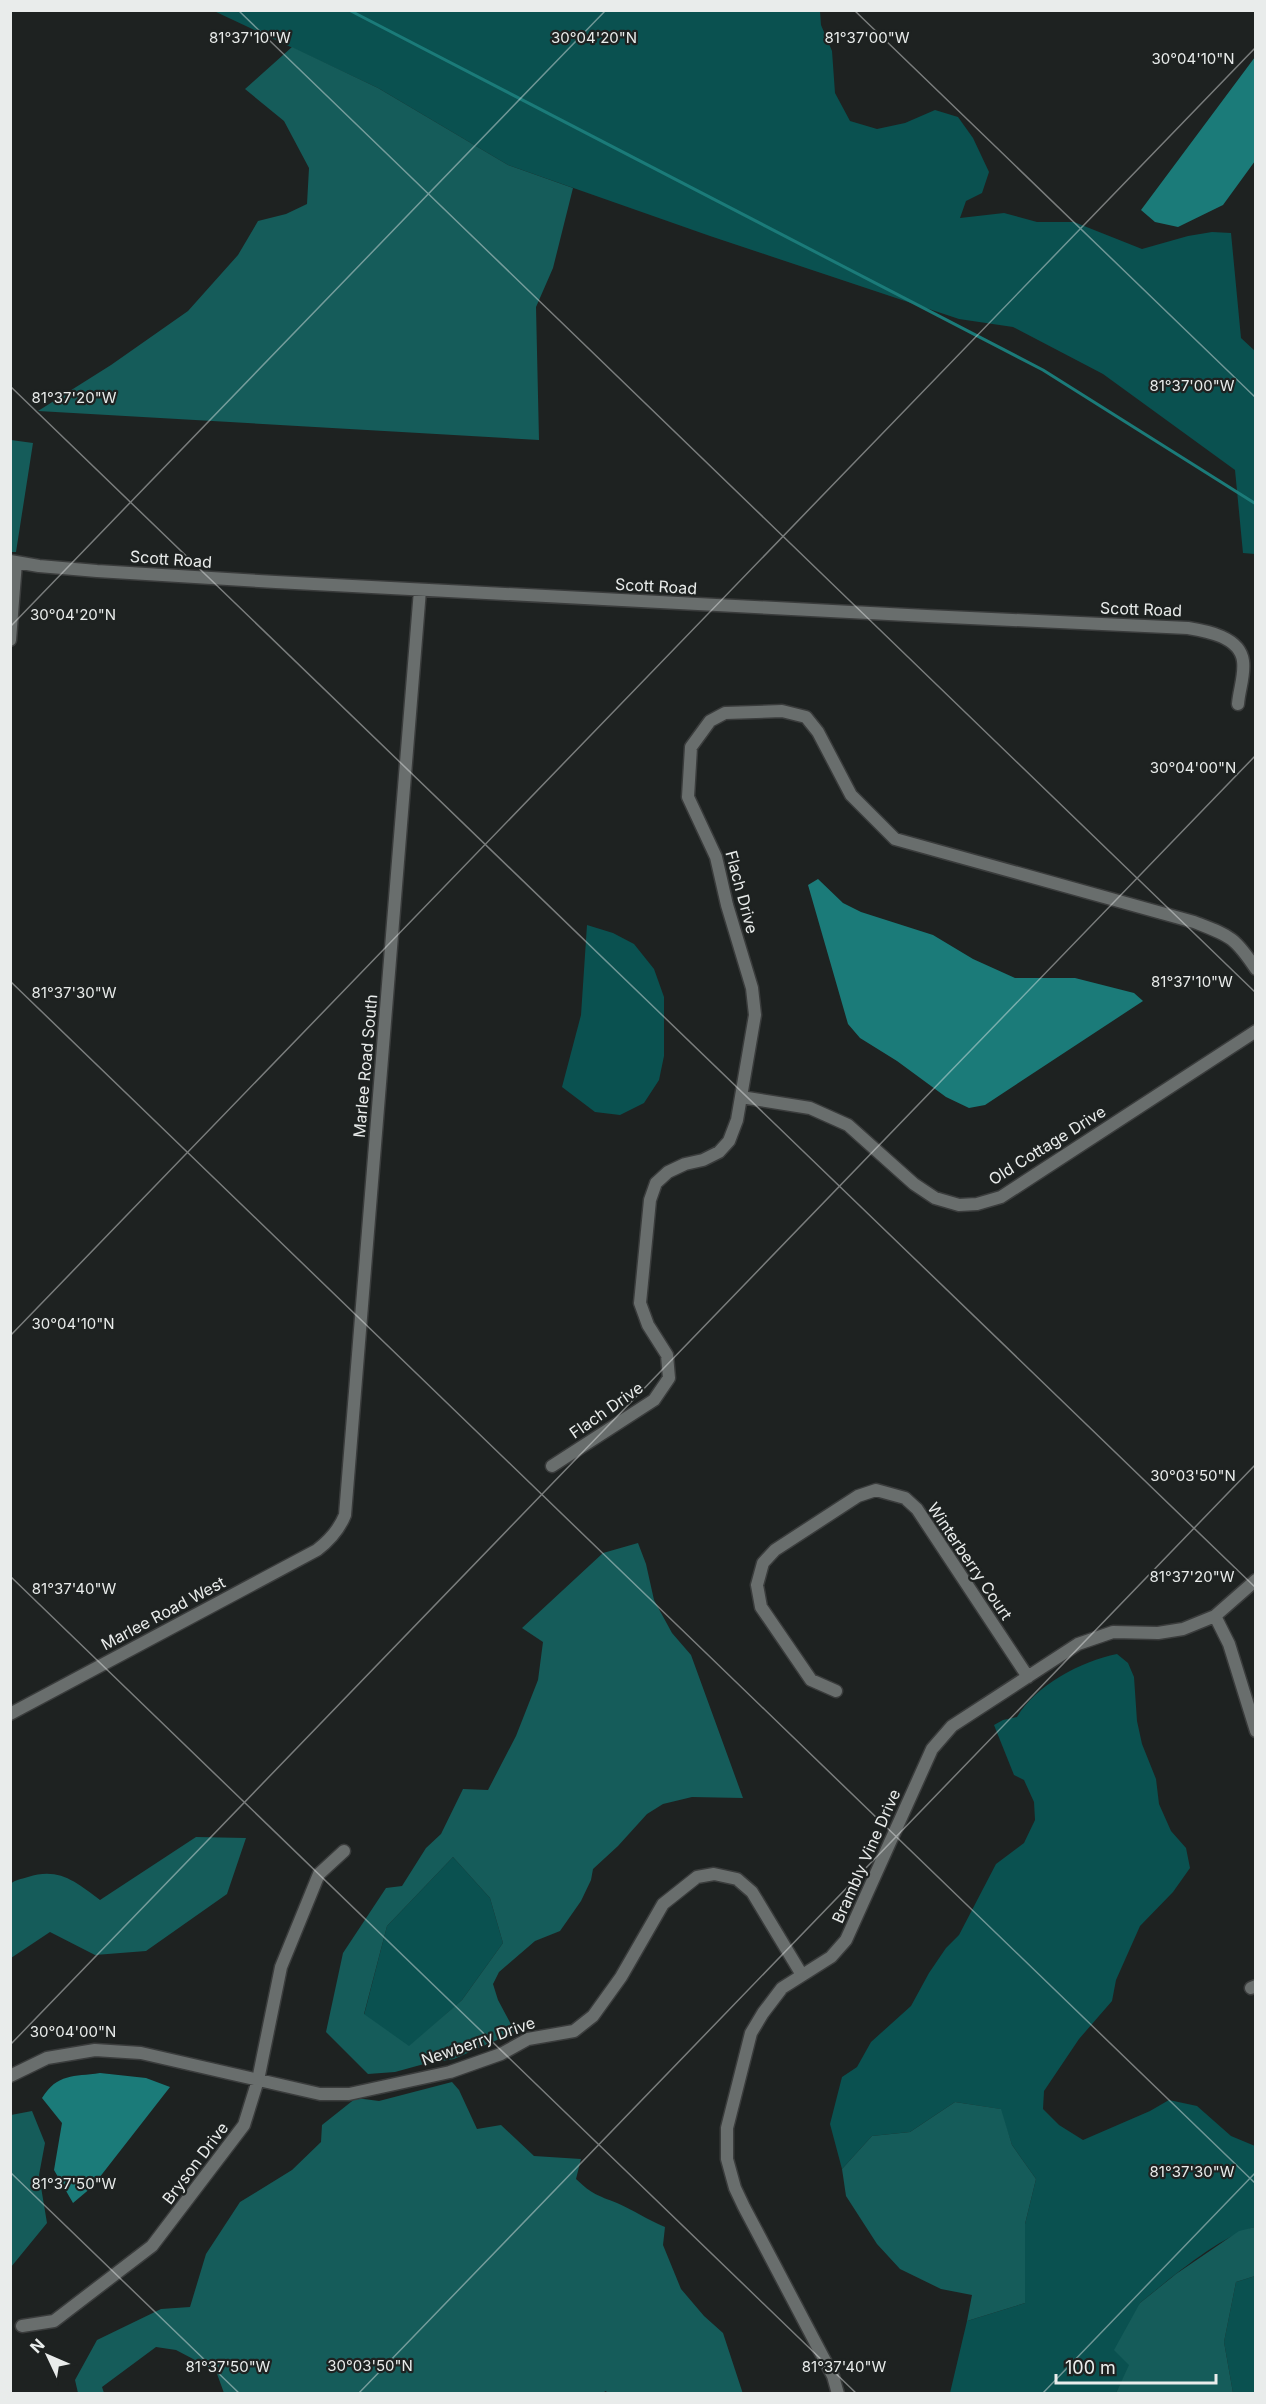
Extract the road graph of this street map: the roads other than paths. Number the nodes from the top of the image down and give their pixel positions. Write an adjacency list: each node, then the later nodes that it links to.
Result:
1 (13, 561): 2 (street, Scott Road); 3 (street)
2 (420, 590): 4 (street, Scott Road); 9 (street, Marlee Road South)
3 (10, 640)
4 (1238, 704)
5 (1256, 969): 7 (street, Flach Drive)
6 (1256, 1031): 7 (street, Old Cottage Drive)
7 (741, 1097): 8 (street, Flach Drive)
8 (552, 1466)
9 (330, 1540): 14 (street, Marlee Road West)
10 (1256, 1580): 11 (street, Brambly Vine Drive)
11 (1215, 1616): 12 (street, Brambly Vine Drive); 15 (street)
12 (1028, 1677): 13 (street, Winterberry Court); 17 (street, Brambly Vine Drive)
13 (836, 1691)
14 (10, 1714)
15 (1256, 1731)
16 (345, 1851): 19 (street, Bryson Drive)
17 (802, 1975): 19 (street, Newberry Drive); 21 (street, Brambly Vine Drive)
18 (10, 2076): 19 (street, Newberry Drive)
19 (258, 2080): 20 (street, Bryson Drive)
20 (22, 2326)
21 (838, 2394)

